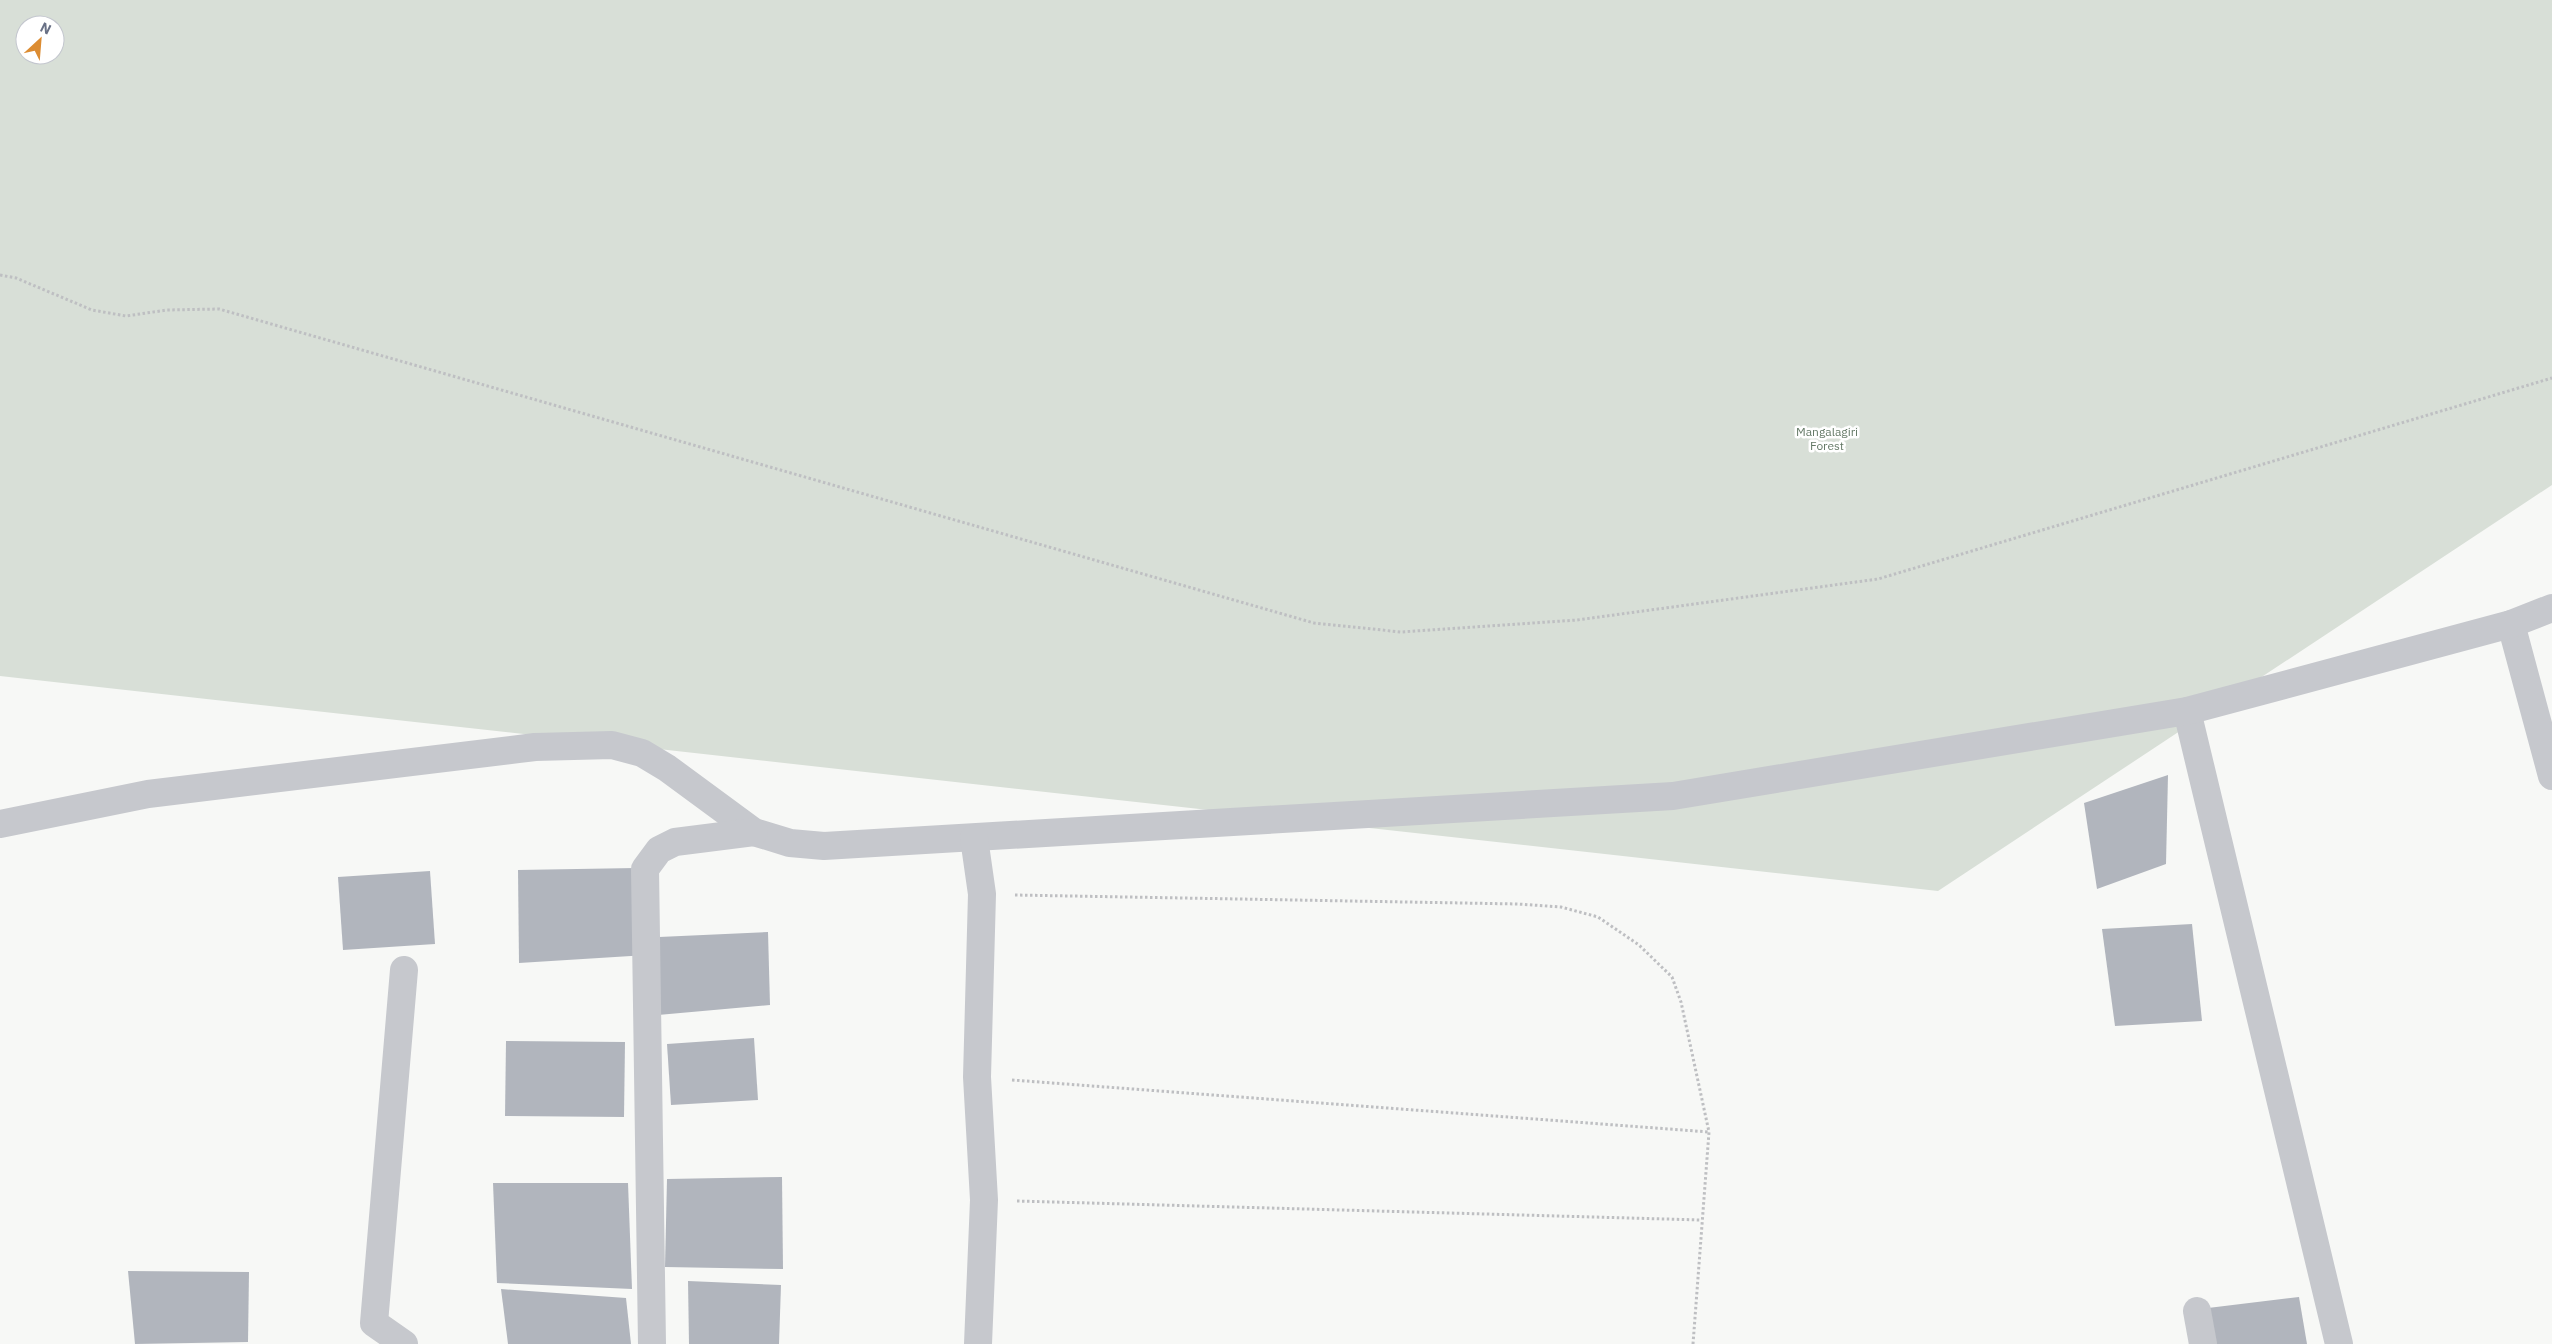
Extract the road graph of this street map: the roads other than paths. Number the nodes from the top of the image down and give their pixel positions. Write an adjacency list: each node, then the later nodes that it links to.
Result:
1 (2552, 608): 2 (street)
2 (2511, 624): 3 (street); 4 (street)
3 (2186, 711): 7 (street); 14 (street)
4 (2552, 776)
5 (0, 824): 6 (street)
6 (754, 832): 7 (street); 11 (street)
7 (974, 838): 12 (street)
8 (404, 970): 10 (street)
9 (2197, 1311): 13 (street)
10 (404, 1344)
11 (652, 1344)
12 (978, 1344)
13 (2203, 1344)
14 (2339, 1344)

